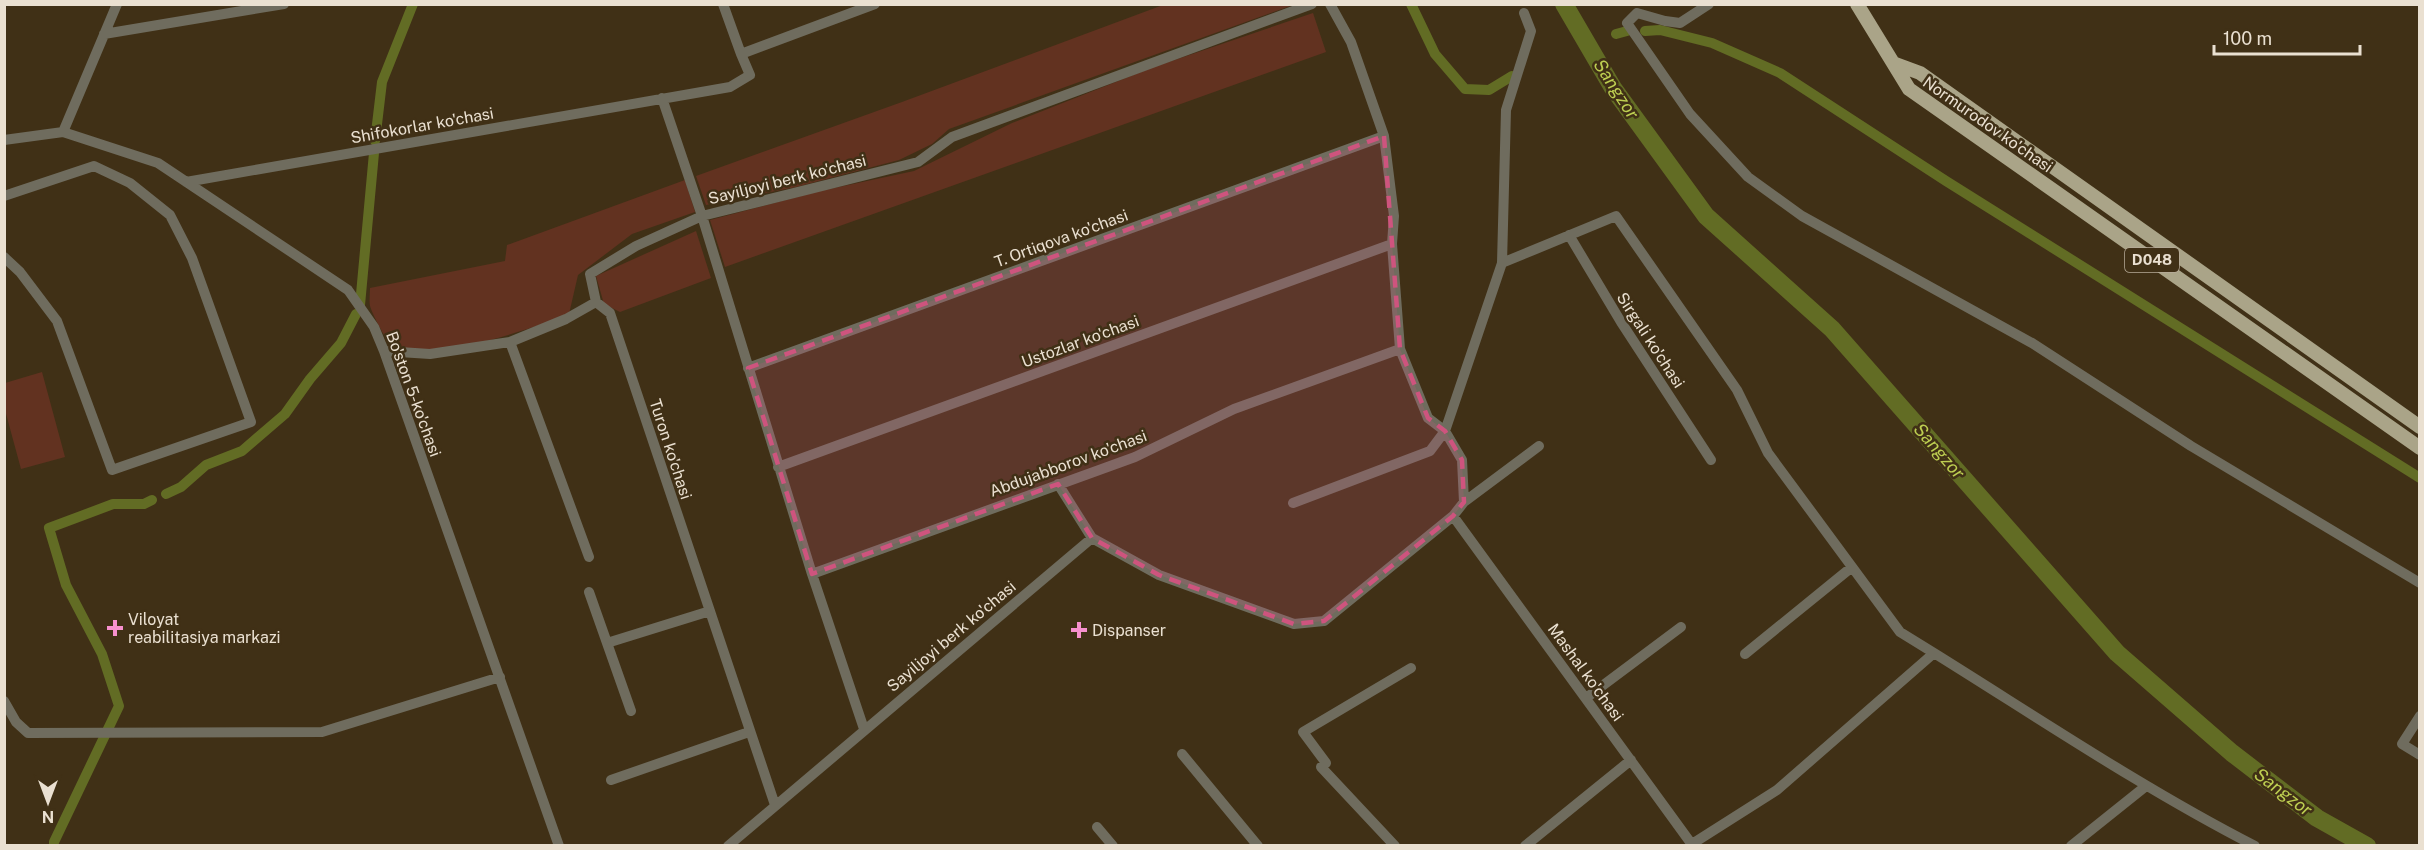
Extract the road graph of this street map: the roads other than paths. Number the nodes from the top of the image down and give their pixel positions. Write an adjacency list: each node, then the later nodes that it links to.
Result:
1 (117, 4): 10 (street)
2 (284, 4): 10 (street)
3 (723, 4): 11 (street)
4 (875, 4): 11 (street)
5 (1312, 4): 19 (street, Sayiljoyi berk ko'chasi)
6 (1330, 4): 15 (street)
7 (1709, 4): 43 (street)
8 (1857, 4): 12 (main road, D048)
9 (1524, 13): 23 (street)
10 (104, 34): 14 (street)
11 (741, 54): 13 (street, Shifokorlar ko'chasi)
12 (1893, 63): 29 (main road, Normurodov ko'chasi / D048); 32 (main road, Normurodov ko'chasi / D048)
13 (662, 98): 17 (street, Shifokorlar ko'chasi); 19 (street)
14 (63, 132): 16 (street, Bo'ston 5-ko'chasi); 17 (street, Bo'ston 5-ko'chasi)
15 (1384, 136): 21 (street); 28 (street, T. Ortiqova ko'chasi)
16 (4, 140)
17 (186, 182): 27 (street, Bo'ston 5-ko'chasi)
18 (4, 196): 22 (street)
19 (702, 216): 24 (street); 28 (street, Sayiljoyi berk ko'chasi)
20 (1569, 235): 23 (street); 33 (street, Sirgali ko'chasi); 41 (street)
21 (1392, 243): 26 (street); 34 (street, Ustozlar ko'chasi)
22 (4, 257)
23 (1502, 262): 30 (street)
24 (596, 302): 25 (street); 45 (street, Turon ko'chasi)
25 (510, 342): 27 (street); 40 (street)
26 (1400, 350): 30 (street); 35 (street, Abdujabborov ko'chasi)
27 (384, 351): 51 (street, Bo'ston 5-ko'chasi)
28 (747, 368): 34 (street, Sayiljoyi berk ko'chasi)
29 (2420, 427)
30 (1445, 430): 36 (street); 37 (street)
31 (1539, 446): 36 (street)
32 (2420, 448)
33 (1711, 460)
34 (778, 467): 42 (street, Sayiljoyi berk ko'chasi)
35 (1058, 484): 39 (street); 42 (street, Abdujabborov ko'chasi)
36 (1464, 502): 38 (street)
37 (1293, 503)
38 (1453, 516): 39 (street); 52 (street, Mashal ko'chasi)
39 (1092, 538): 56 (street, Sayiljoyi berk ko'chasi)
40 (589, 557)
41 (1852, 567): 48 (street); 49 (street)
42 (812, 574): 56 (street, Sayiljoyi berk ko'chasi)
43 (2420, 583)
44 (589, 592): 47 (street)
45 (710, 611): 47 (street); 57 (street, Turon ko'chasi)
46 (1681, 627): 52 (street)
47 (607, 643): 54 (street)
48 (1934, 653): 62 (street); 65 (street)
49 (1745, 654)
50 (1411, 668): 70 (street)
51 (500, 677): 53 (street); 66 (street, Bo'ston 5-ko'chasi)
52 (1586, 698): 60 (street, Mashal ko'chasi)
53 (4, 701)
54 (632, 711)
55 (2420, 716): 59 (street)
56 (864, 729): 63 (street, Sayiljoyi berk ko'chasi)
57 (749, 732): 61 (street); 63 (street, Turon ko'chasi)
58 (1182, 754): 69 (street)
59 (2420, 755)
60 (1631, 760): 65 (street, Mashal ko'chasi); 71 (street)
61 (611, 780)
62 (2146, 786): 72 (street); 73 (street)
63 (775, 805): 67 (street, Sayiljoyi berk ko'chasi)
64 (1097, 827): 68 (street)
65 (1693, 845)
66 (560, 846)
67 (728, 846)
68 (1113, 846)
69 (1258, 846)
70 (1395, 846)
71 (1525, 846)
72 (2071, 846)
73 (2255, 846)

